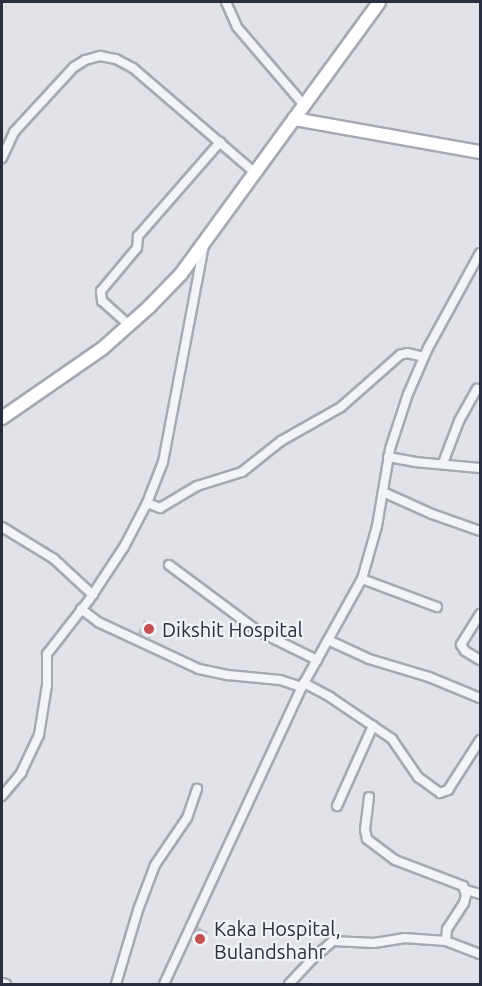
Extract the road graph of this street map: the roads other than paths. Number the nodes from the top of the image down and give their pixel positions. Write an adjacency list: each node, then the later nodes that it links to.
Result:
1 (226, 2): 3 (street)
2 (379, 2): 3 (main road)
3 (303, 104): 4 (main road)
4 (294, 119): 6 (main road); 8 (main road)
5 (220, 142): 7 (street); 8 (street); 11 (street)
6 (480, 152)
7 (2, 158)
8 (254, 172): 9 (main road)
9 (205, 241): 11 (main road); 19 (street)
10 (480, 253): 12 (street)
11 (129, 325): 14 (main road)
12 (424, 357): 15 (street); 19 (street)
13 (477, 389): 16 (street)
14 (2, 418)
15 (388, 457): 16 (street); 18 (street)
16 (443, 463): 17 (street)
17 (480, 468)
18 (382, 492): 21 (street); 23 (street)
19 (147, 503): 24 (street)
20 (2, 527): 24 (street)
21 (480, 531)
22 (169, 565): 29 (street)
23 (362, 579): 25 (street); 28 (street)
24 (93, 595): 26 (street)
25 (437, 608)
26 (81, 609): 31 (street); 36 (street)
27 (480, 614): 30 (street)
28 (328, 640): 29 (street); 32 (street)
29 (317, 660): 31 (street)
30 (480, 660)
31 (303, 685): 33 (street); 44 (street)
32 (480, 698)
33 (373, 726): 34 (street); 38 (street)
34 (480, 740)
35 (197, 789): 46 (street)
36 (2, 796)
37 (369, 797): 39 (street)
38 (337, 806)
39 (466, 890): 40 (street); 41 (street)
40 (480, 894)
41 (446, 941): 42 (street); 47 (street)
42 (480, 954)
43 (2, 983): 45 (street)
44 (167, 983)
45 (6, 984)
46 (116, 984)
47 (289, 984)

